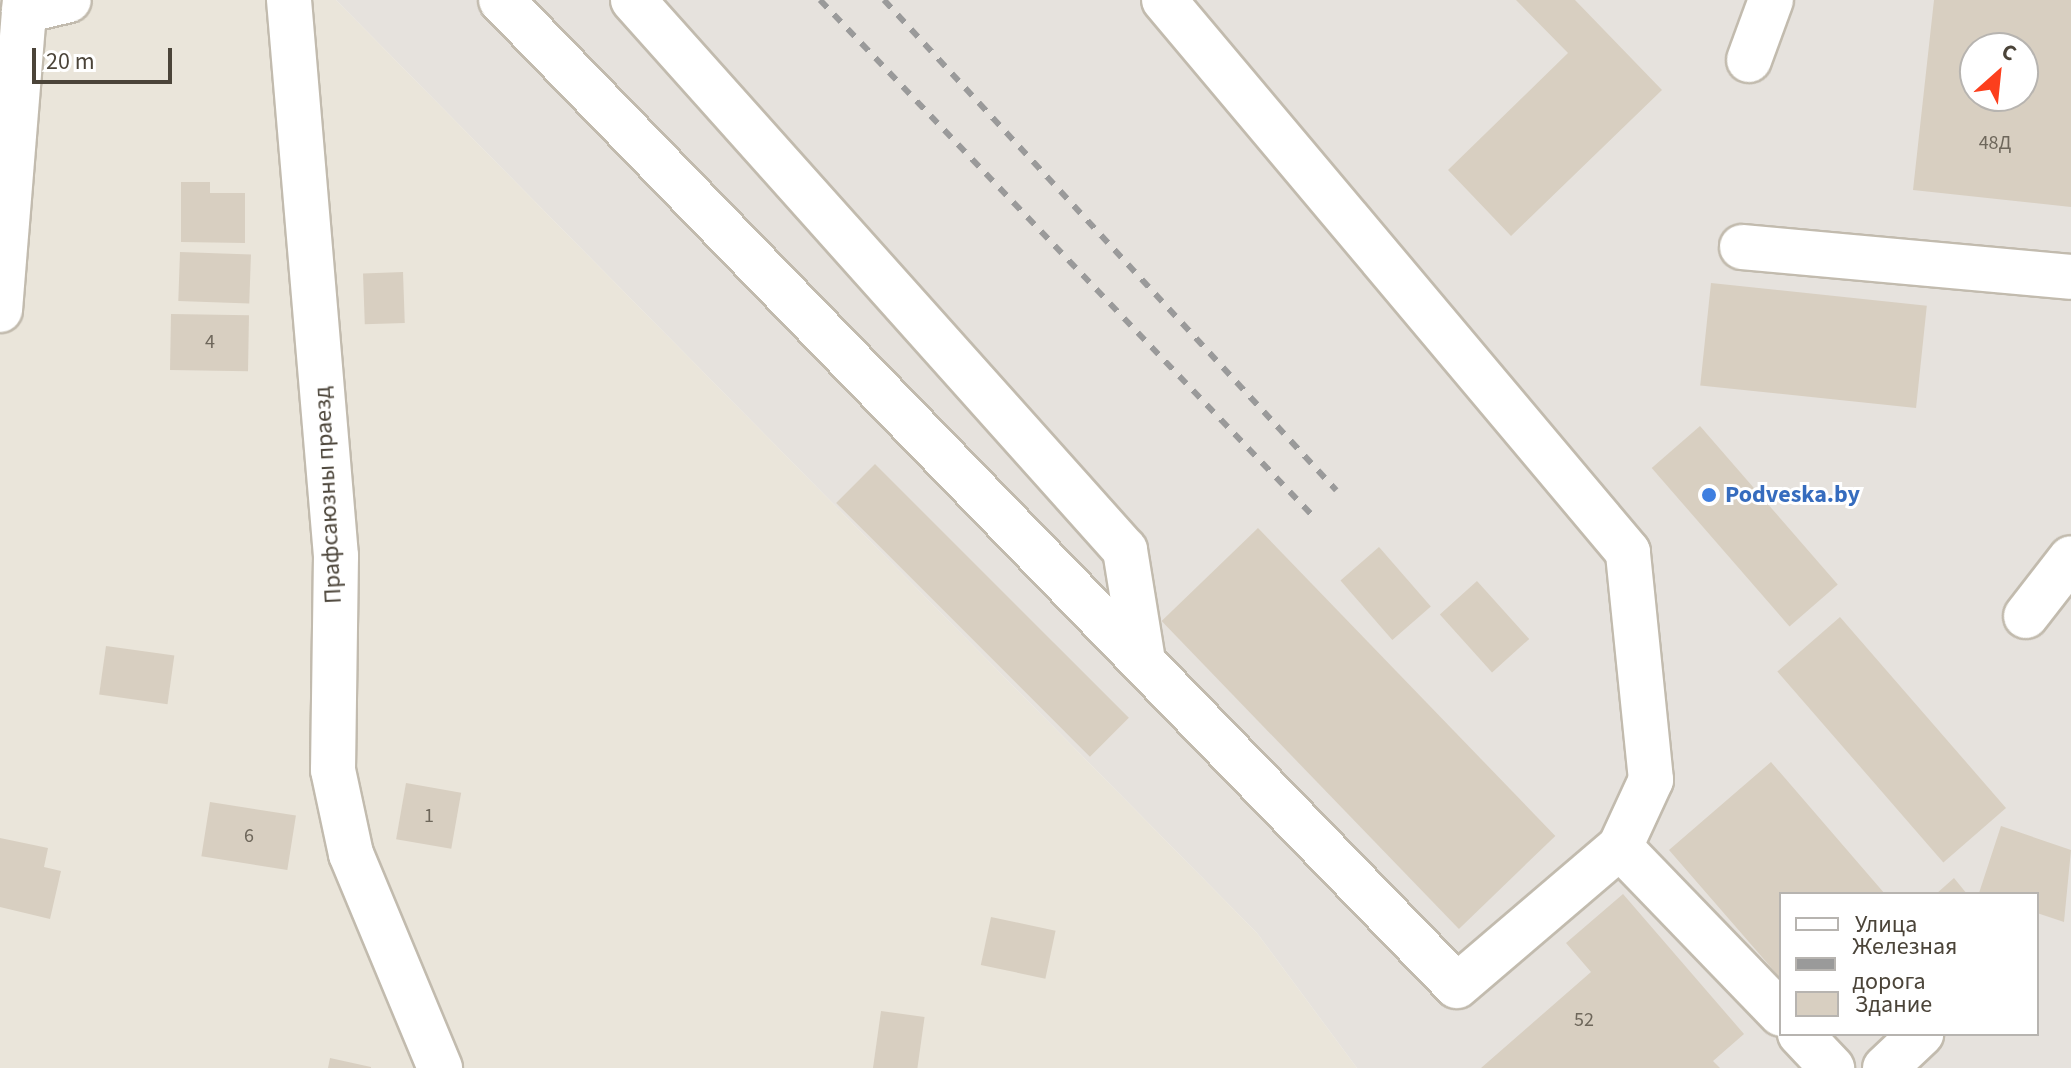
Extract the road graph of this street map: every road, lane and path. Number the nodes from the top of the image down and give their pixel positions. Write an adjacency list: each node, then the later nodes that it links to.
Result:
1 (69, 0): 7 (street)
2 (289, 0): 19 (street, Прафсаюзны праезд)
3 (501, 0): 14 (street)
4 (633, 0): 14 (street)
5 (1164, 0): 15 (street)
6 (1771, 0): 8 (street)
7 (24, 6): 11 (street)
8 (1749, 60)
9 (1742, 247): 10 (street)
10 (2071, 277)
11 (0, 310)
12 (2071, 558): 13 (street)
13 (2026, 616)
14 (1143, 661): 15 (street)
15 (1620, 847): 16 (street)
16 (1779, 1012)
17 (1802, 1036): 20 (street)
18 (1919, 1036): 21 (street)
19 (440, 1068)
20 (1832, 1068)
21 (1885, 1068)

